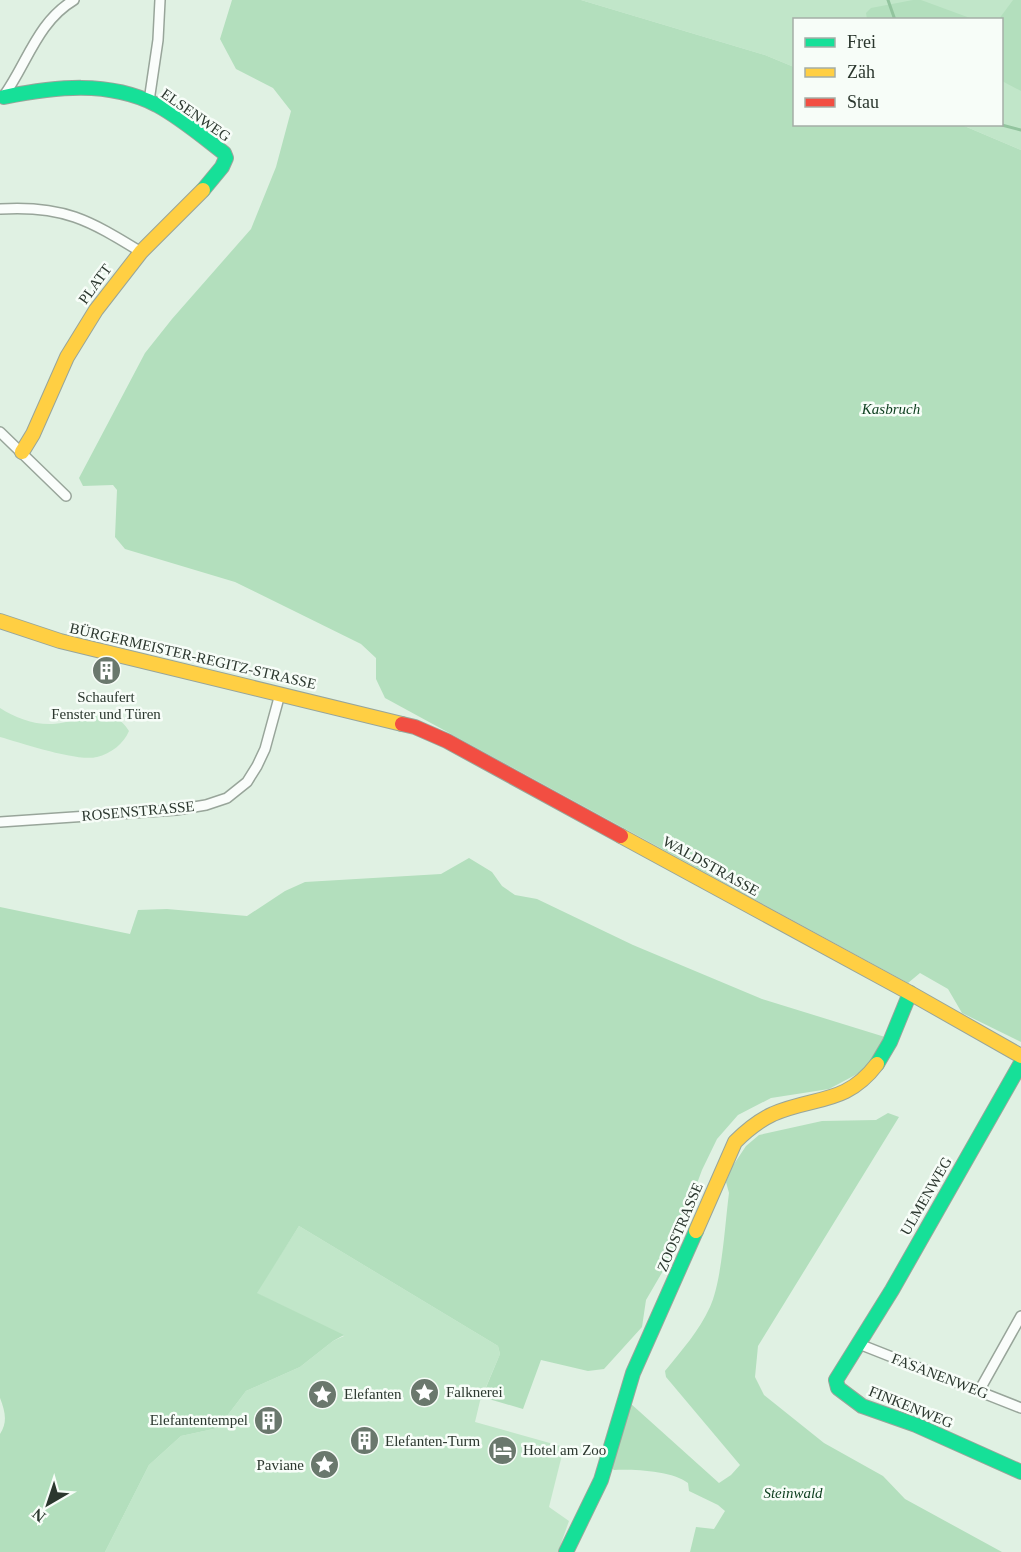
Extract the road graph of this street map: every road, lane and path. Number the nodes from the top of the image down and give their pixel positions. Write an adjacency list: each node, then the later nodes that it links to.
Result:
1 (74, 0): 3 (street)
2 (160, 0): 4 (street)
3 (2, 99): 4 (street, ELSENWEG)
4 (149, 102): 5 (street, ELSENWEG)
5 (226, 158): 7 (street, PLATT)
6 (0, 209): 7 (street)
7 (141, 252): 9 (street, PLATT)
8 (0, 432): 9 (street)
9 (22, 452): 10 (street)
10 (66, 496)
11 (0, 621): 12 (street, BÜRGERMEISTER-REGITZ-STRASSE)
12 (280, 694): 13 (street, BÜRGERMEISTER-REGITZ-STRASSE); 14 (street, ROSENSTRASSE)
13 (380, 717): 15 (street, WALDSTRASSE)
14 (0, 822)
15 (910, 993): 16 (street, WALDSTRASSE); 23 (street, ZOOSTRASSE)
16 (1021, 1056)
17 (1021, 1063): 19 (street, ULMENWEG)
18 (1021, 1316): 20 (street)
19 (858, 1344): 20 (street, FASANENWEG); 22 (street, FINKENWEG)
20 (979, 1390): 21 (street, FASANENWEG)
21 (1021, 1408)
22 (1021, 1472)
23 (566, 1552)

